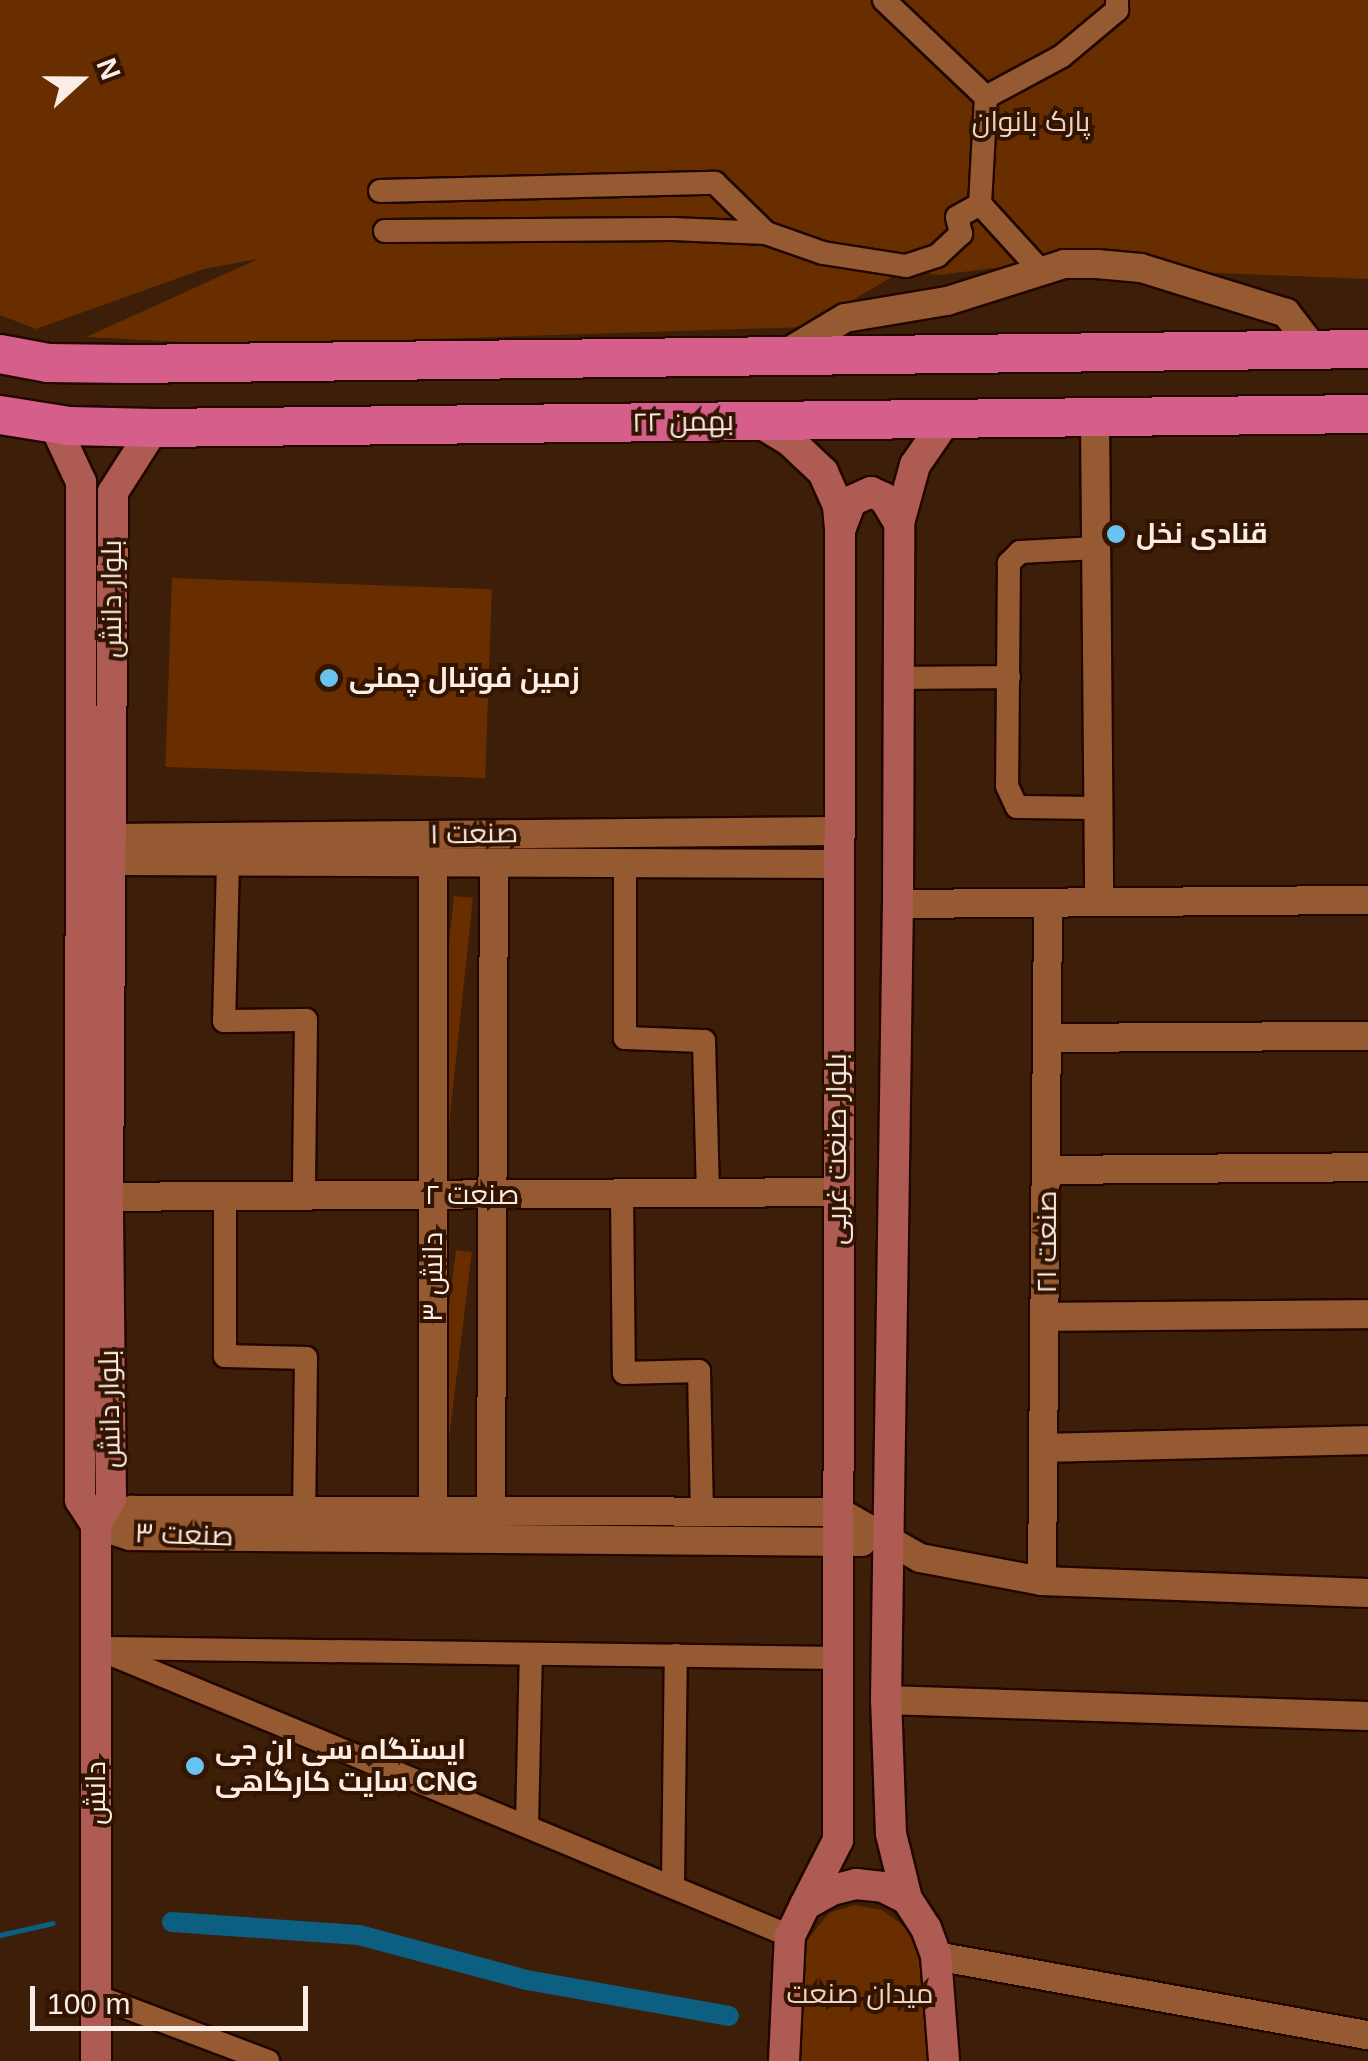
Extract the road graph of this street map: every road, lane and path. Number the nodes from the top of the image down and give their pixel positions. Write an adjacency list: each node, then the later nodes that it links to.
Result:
1 (884, 0): 3 (street)
2 (1117, 0): 3 (street)
3 (986, 98): 5 (street)
4 (380, 191): 7 (street)
5 (980, 204): 7 (street); 8 (street)
6 (385, 231): 7 (street)
7 (766, 233)
8 (1040, 270): 10 (street); 12 (street)
9 (1368, 349): 10 (highway)
10 (1314, 350): 12 (highway)
11 (0, 354): 12 (highway)
12 (780, 356)
13 (1368, 414): 15 (highway, ۲۲ بهمن)
14 (948, 417): 15 (highway, ۲۲ بهمن); 16 (highway, ۲۲ بهمن); 20 (main road, بلوار صنعت غربی)
15 (1095, 418): 22 (street)
16 (756, 421): 19 (highway, ۲۲ بهمن); 21 (main road, بلوار صنعت غربی)
17 (3, 424): 18 (highway, ۲۲ بهمن)
18 (54, 424): 19 (highway, ۲۲ بهمن); 37 (main road, بلوار دانش)
19 (154, 428): 27 (main road, بلوار دانش)
20 (899, 523): 21 (main road); 24 (main road, بلوار صنعت غربی)
21 (840, 532): 26 (main road, بلوار صنعت غربی)
22 (1096, 548): 23 (street); 25 (street)
23 (1009, 677): 24 (street); 25 (street)
24 (898, 678): 36 (main road, بلوار صنعت غربی)
25 (1099, 808): 34 (street)
26 (838, 831): 27 (street, صنعت ۱); 32 (main road, بلوار صنعت غربی)
27 (110, 850): 28 (street, صنعت ۱); 37 (main road, بلوار دانش)
28 (228, 862): 29 (street, صنعت ۱); 48 (street)
29 (433, 863): 30 (street, صنعت ۱); 45 (street, دانش ۳)
30 (494, 863): 31 (street, صنعت ۱); 46 (street)
31 (625, 864): 32 (street, صنعت ۱); 43 (street)
32 (837, 864): 42 (main road, بلوار صنعت غربی)
33 (1368, 900): 34 (street)
34 (1099, 902): 35 (street)
35 (1048, 903): 36 (street); 39 (street, صنعت ۲۱)
36 (898, 904): 60 (main road, بلوار صنعت غربی)
37 (95, 910): 49 (main road, بلوار دانش)
38 (1368, 1036): 39 (street)
39 (1048, 1038): 41 (street, صنعت ۲۱)
40 (1368, 1166): 41 (street)
41 (1047, 1170): 51 (street, صنعت ۲۱)
42 (836, 1192): 43 (street, صنعت ۲); 58 (main road, بلوار صنعت غربی)
43 (708, 1193): 44 (street, صنعت ۲)
44 (622, 1194): 46 (street, صنعت ۲); 57 (street)
45 (433, 1195): 46 (street, صنعت ۲); 48 (street, صنعت ۲); 55 (street, دانش ۳)
46 (492, 1195): 56 (street)
47 (224, 1196): 48 (street, صنعت ۲); 49 (street, صنعت ۲); 54 (street)
48 (304, 1196)
49 (93, 1197): 59 (main road, بلوار دانش)
50 (1368, 1314): 51 (street)
51 (1046, 1317): 53 (street, صنعت ۲۱)
52 (1368, 1440): 53 (street)
53 (1046, 1448): 62 (street, صنعت ۲۱)
54 (304, 1512): 55 (street, صنعت ۳); 59 (street, صنعت ۳)
55 (432, 1512): 56 (street, صنعت ۳)
56 (491, 1512): 57 (street, صنعت ۳)
57 (702, 1512): 58 (street, صنعت ۳)
58 (839, 1512): 60 (street); 61 (main road, بلوار صنعت غربی)
59 (96, 1526): 61 (street, صنعت ۳); 64 (main road, دانش)
60 (888, 1540): 61 (street, صنعت ۳); 62 (street); 68 (main road, بلوار صنعت غربی)
61 (839, 1545): 67 (main road, بلوار صنعت غربی)
62 (1042, 1581): 63 (street)
63 (1368, 1593)
64 (96, 1648): 65 (street); 70 (street); 76 (main road, دانش)
65 (531, 1654): 66 (street); 70 (street)
66 (676, 1655): 67 (street); 71 (street)
67 (839, 1658): 73 (main road, بلوار صنعت غربی)
68 (886, 1700): 69 (street); 72 (main road, بلوار صنعت غربی)
69 (1368, 1716)
70 (527, 1825): 71 (street)
71 (673, 1885): 74 (street)
72 (907, 1899): 73 (main road); 75 (main road)
73 (805, 1905): 74 (main road)
74 (790, 1936): 80 (main road)
75 (936, 1956): 77 (street); 81 (main road)
76 (96, 1996): 78 (main road, دانش); 79 (street)
77 (1368, 2035)
78 (96, 2061)
79 (268, 2061)
80 (784, 2061)
81 (944, 2061)

